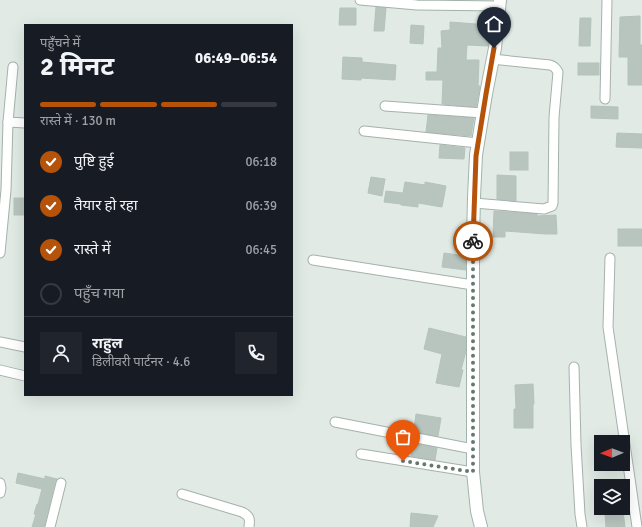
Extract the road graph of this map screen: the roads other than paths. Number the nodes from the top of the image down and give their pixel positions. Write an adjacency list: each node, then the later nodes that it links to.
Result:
1 (360, 0): 3 (street)
2 (607, 0): 6 (street)
3 (499, 3): 4 (street)
4 (492, 59): 8 (street); 13 (street)
5 (13, 67): 9 (street)
6 (605, 99)
7 (385, 106): 8 (street)
8 (483, 112): 12 (street)
9 (8, 122): 10 (street); 14 (street)
10 (24, 123)
11 (364, 131): 12 (street)
12 (478, 143): 13 (street)
13 (474, 203): 17 (street)
14 (0, 253)
15 (610, 258): 35 (street)
16 (314, 260): 17 (street)
17 (473, 285): 24 (street)
18 (0, 342): 19 (street)
19 (24, 347)
20 (574, 367): 34 (street)
21 (0, 370): 22 (street)
22 (24, 376)
23 (335, 422): 24 (street)
24 (473, 449): 26 (street)
25 (361, 454): 26 (street)
26 (473, 472): 33 (street)
27 (0, 483): 29 (street)
28 (61, 483): 31 (street)
29 (0, 493)
30 (182, 494): 32 (street)
31 (50, 527)
32 (249, 527)
33 (481, 527)
34 (582, 527)
35 (636, 527)

